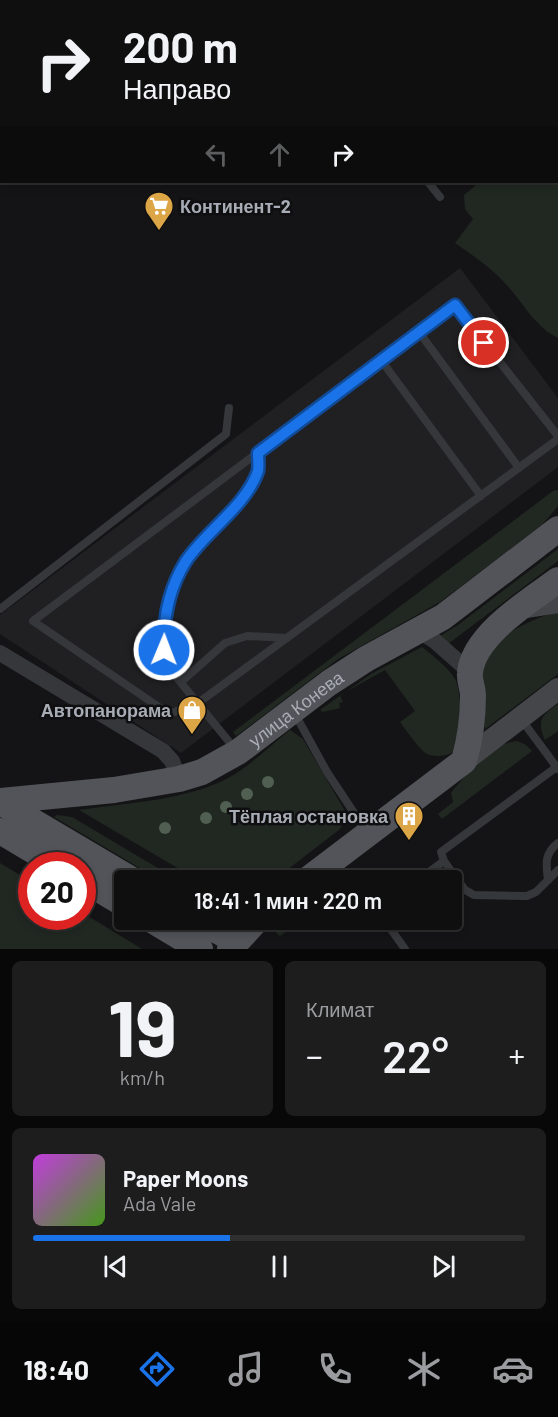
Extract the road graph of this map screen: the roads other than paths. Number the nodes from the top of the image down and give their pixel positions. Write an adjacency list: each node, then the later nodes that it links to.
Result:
1 (429, 183): 2 (lane)
2 (441, 197)
3 (419, 332): 4 (lane); 6 (lane); 8 (lane)
4 (381, 360): 7 (lane); 9 (lane)
5 (229, 408): 14 (lane)
6 (558, 438): 8 (lane)
7 (258, 453): 19 (lane); 21 (lane)
8 (519, 468): 9 (lane)
9 (481, 496): 16 (lane)
10 (558, 529): 15 (main road, улица Конева)
11 (558, 580): 13 (main road)
12 (558, 602): 13 (main road)
13 (521, 608): 18 (main road)
14 (0, 609)
15 (420, 631): 18 (street); 22 (main road, улица Конева)
16 (287, 638): 19 (lane); 21 (lane)
17 (0, 652): 27 (street)
18 (470, 672): 25 (main road)
19 (181, 682): 21 (lane)
20 (558, 689): 23 (main road)
21 (198, 703): 24 (lane)
22 (293, 711): 24 (main road, улица Конева); 30 (lane)
23 (520, 718): 25 (main road); 26 (lane)
24 (238, 752): 27 (main road, улица Конева)
25 (464, 760): 30 (main road)
26 (557, 767): 33 (lane)
27 (179, 779): 28 (main road, улица Конева)
28 (0, 802): 34 (main road)
29 (0, 831): 32 (main road)
30 (367, 834): 35 (main road)
31 (558, 843): 38 (lane)
32 (35, 852)
33 (444, 861): 36 (lane); 38 (lane)
34 (115, 870)
35 (320, 870)
36 (432, 870)
37 (558, 870): 38 (lane)
38 (548, 880)
39 (96, 887): 40 (main road)
40 (114, 898)
41 (169, 930): 46 (main road)
42 (212, 930): 45 (main road)
43 (250, 930): 45 (main road)
44 (391, 930): 47 (lane)
45 (237, 947)
46 (200, 949)
47 (405, 949)

